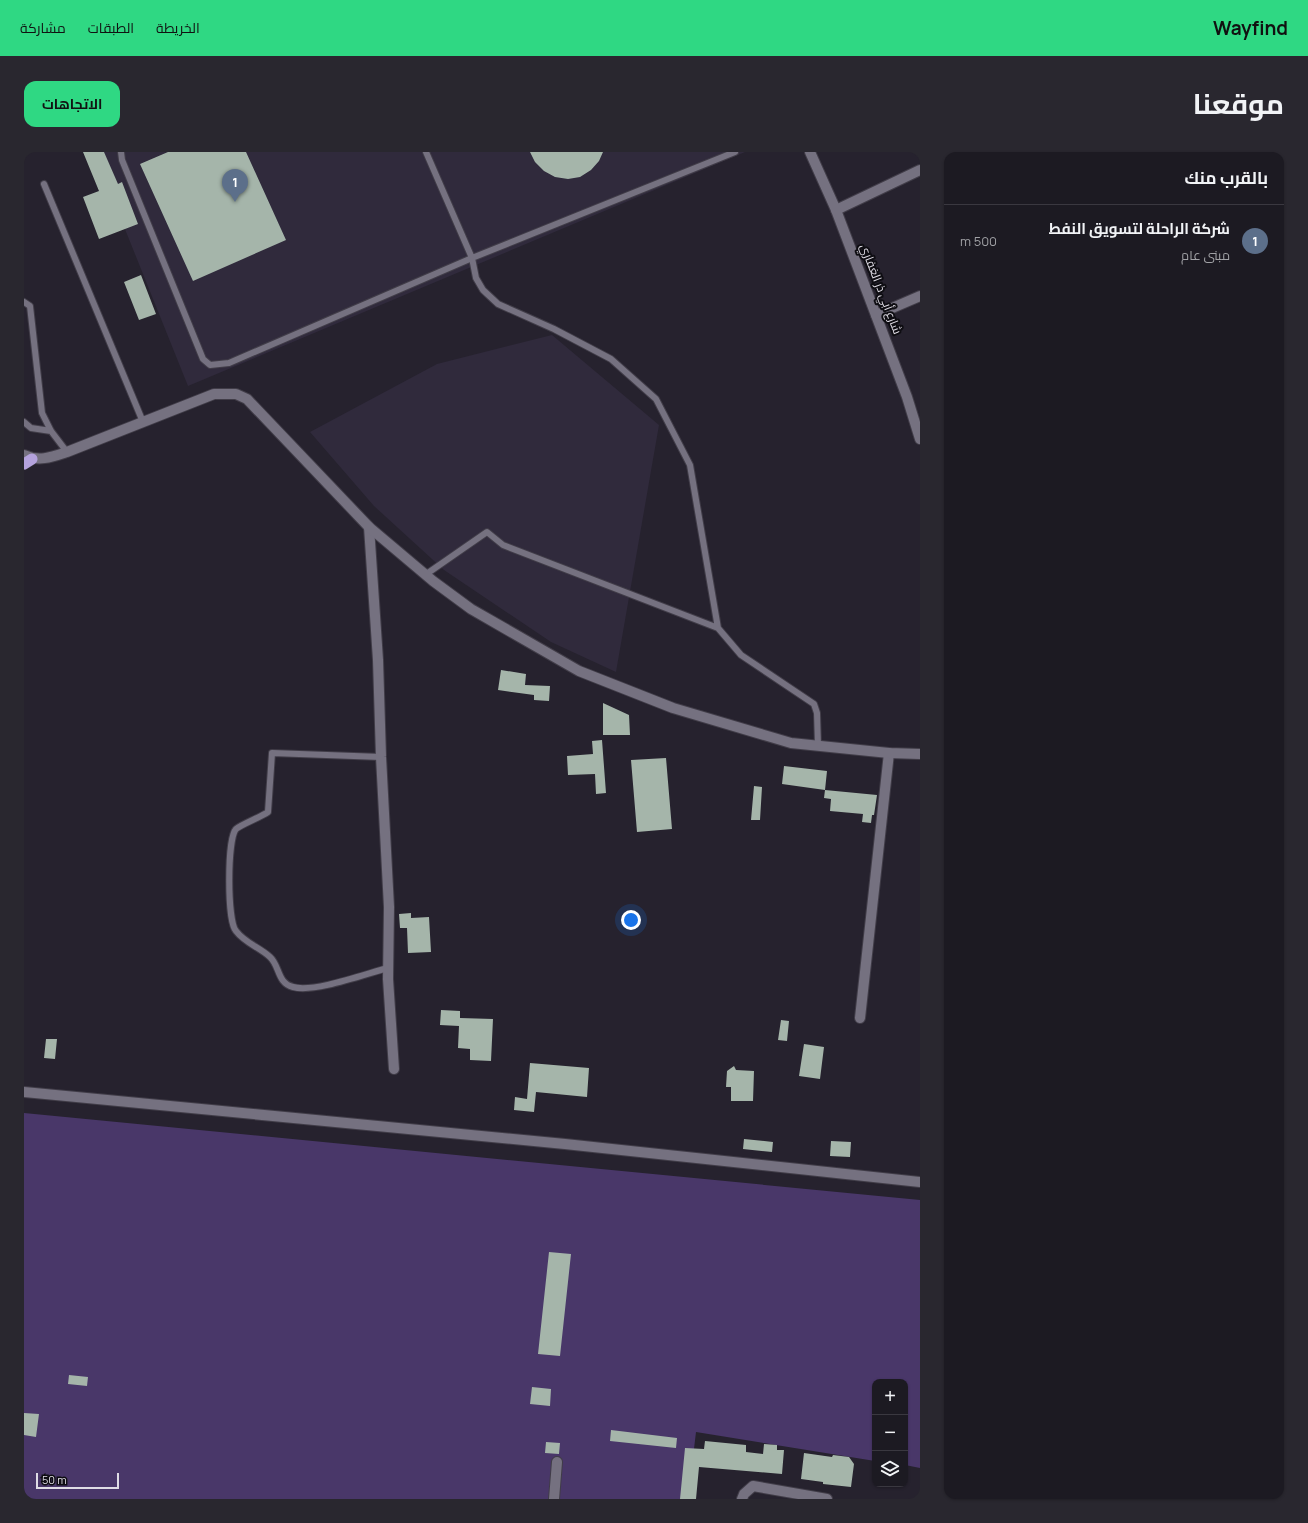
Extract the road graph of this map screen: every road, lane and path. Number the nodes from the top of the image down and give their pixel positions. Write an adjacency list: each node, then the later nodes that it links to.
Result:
1 (121, 152): 8 (lane)
2 (426, 152): 8 (lane)
3 (735, 152): 8 (lane)
4 (810, 152): 7 (street, شارع أبي ذر الغفاري)
5 (920, 170): 7 (street)
6 (44, 184): 13 (lane)
7 (836, 210): 11 (street, شارع أبي ذر الغفاري)
8 (472, 258): 20 (lane)
9 (920, 296): 11 (street)
10 (24, 302): 14 (lane)
11 (876, 315): 15 (street, شارع أبي ذر الغفاري)
12 (24, 422): 14 (lane)
13 (143, 422): 16 (street); 18 (street)
14 (51, 431): 16 (lane)
15 (920, 439)
16 (67, 452): 17 (street)
17 (27, 459)
18 (369, 527): 19 (street); 24 (street)
19 (425, 575): 20 (lane); 21 (street)
20 (718, 628): 21 (lane)
21 (818, 746): 22 (street)
22 (889, 753): 23 (street); 26 (street)
23 (920, 754)
24 (381, 757): 25 (street); 25 (lane)
25 (388, 968): 27 (street)
26 (860, 1018)
27 (394, 1069)
28 (24, 1092): 29 (street)
29 (920, 1182)
30 (557, 1462): 31 (street)
31 (554, 1499)
32 (742, 1499): 33 (street)
33 (827, 1499)

